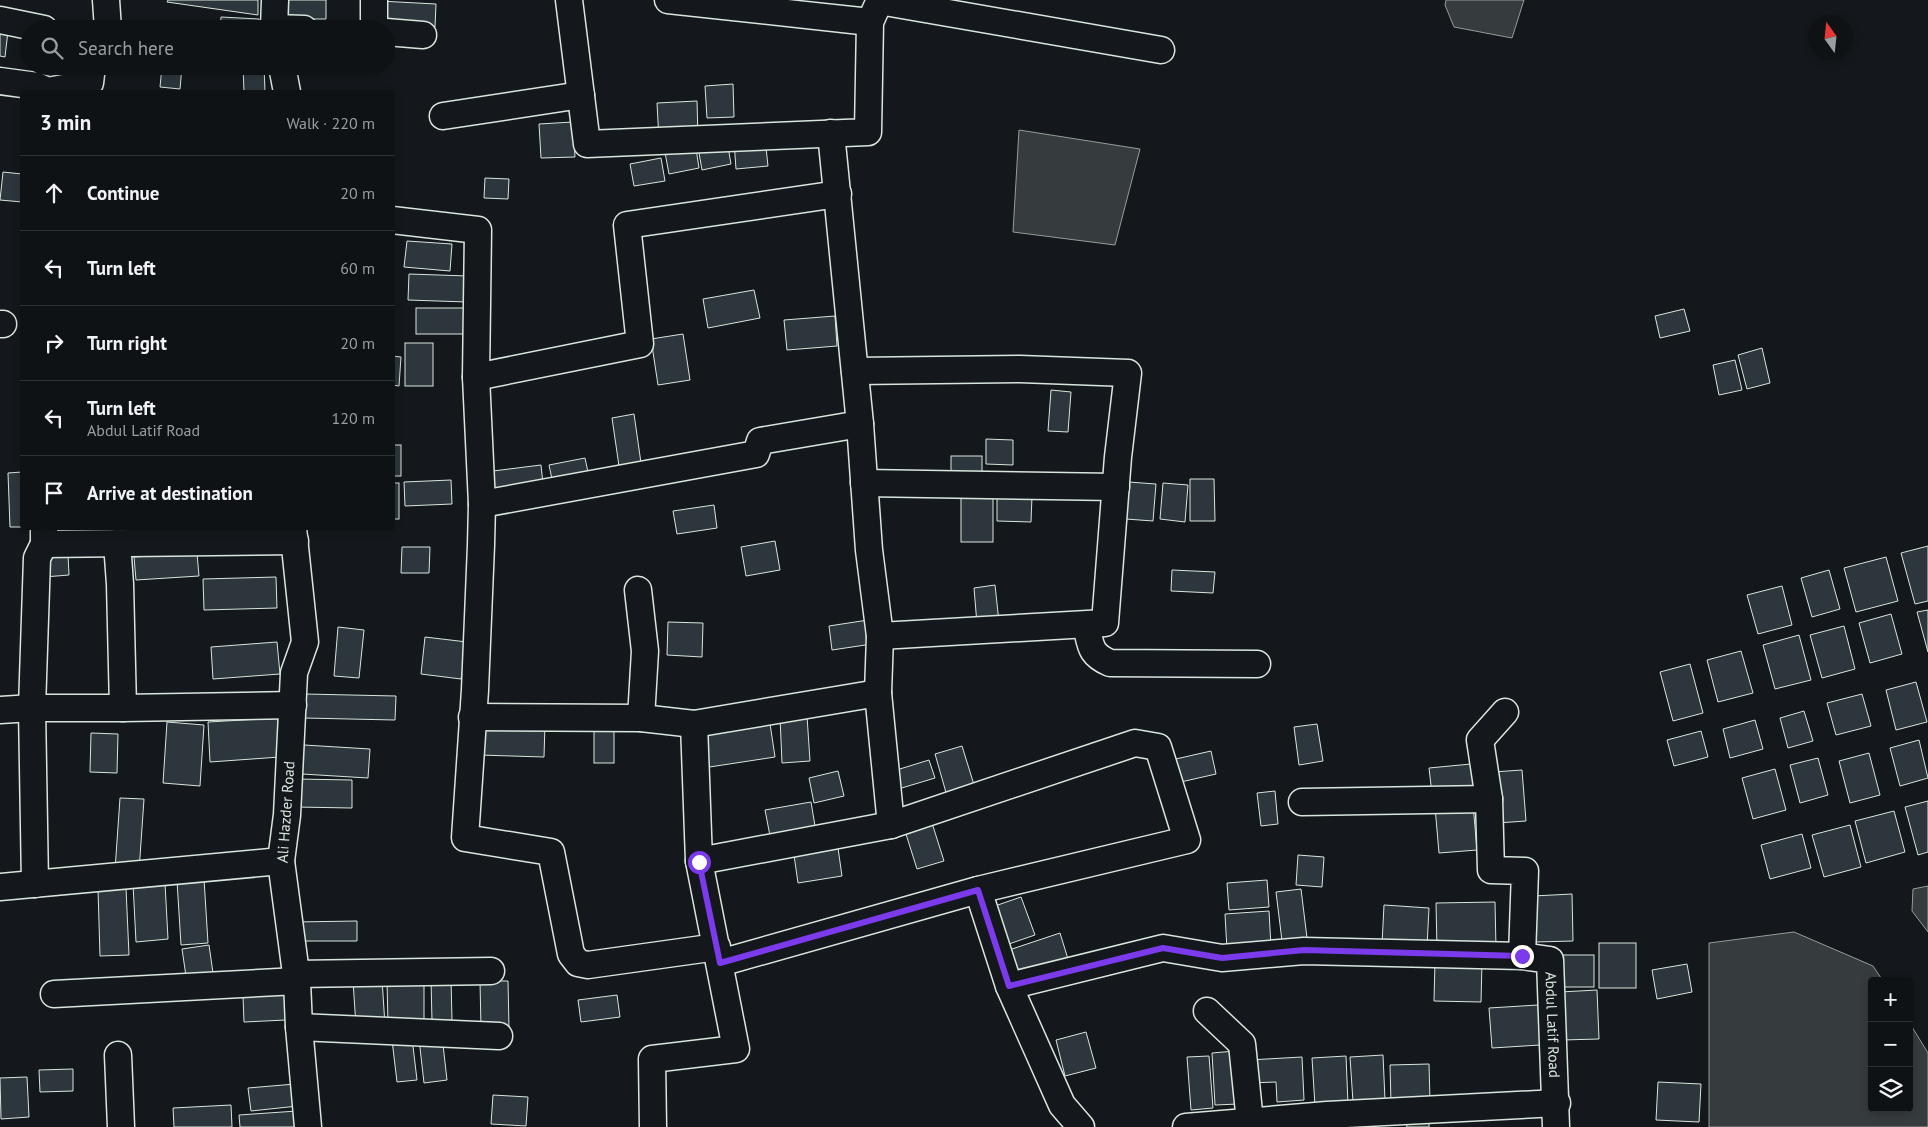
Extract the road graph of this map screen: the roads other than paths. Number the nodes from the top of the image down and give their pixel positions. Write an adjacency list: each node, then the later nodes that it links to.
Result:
1 (106, 0): 8 (street)
2 (276, 0): 9 (street)
3 (374, 0): 10 (street)
4 (569, 0): 21 (street)
5 (668, 0): 6 (street)
6 (877, 8): 14 (street); 23 (street)
7 (0, 20): 11 (street)
8 (107, 20)
9 (275, 20)
10 (374, 20)
11 (20, 24)
12 (395, 33): 13 (street)
13 (423, 35)
14 (1161, 50)
15 (284, 75): 20 (street)
16 (0, 81): 18 (street)
17 (90, 81): 19 (street)
18 (46, 90)
19 (52, 90)
20 (287, 90)
21 (581, 94): 22 (street); 23 (street)
22 (443, 116)
23 (831, 133): 24 (street)
24 (838, 194): 26 (street); 27 (street)
25 (395, 220): 27 (street)
26 (855, 371): 28 (street); 30 (street)
27 (476, 377): 31 (street)
28 (860, 424): 29 (street); 31 (street)
29 (864, 482): 30 (street); 37 (street)
30 (1116, 487): 36 (street)
31 (482, 504): 45 (street)
32 (294, 534): 34 (street); 40 (street, Ali Hazder Road)
33 (44, 536): 34 (street); 41 (street)
34 (117, 543): 42 (street)
35 (638, 590): 46 (street)
36 (1086, 624): 37 (street); 38 (street)
37 (880, 636): 39 (street)
38 (1258, 664)
39 (878, 693): 47 (street); 50 (street)
40 (293, 705): 42 (street); 51 (street, Ali Hazder Road)
41 (32, 708): 42 (street); 43 (street); 53 (street)
42 (124, 708)
43 (0, 710)
44 (1505, 712): 48 (street)
45 (472, 717): 46 (street); 56 (street)
46 (641, 718): 47 (street)
47 (694, 724): 52 (street)
48 (1489, 799): 49 (street); 57 (street)
49 (1302, 802)
50 (891, 825): 52 (street); 55 (street)
51 (281, 861): 53 (street); 59 (street, Ali Hazder Road)
52 (699, 862): 56 (street)
53 (34, 884): 54 (street)
54 (0, 887)
55 (978, 890): 56 (street); 60 (street)
56 (718, 955): 70 (street)
57 (1522, 956): 60 (street, Abdul Latif Road); 66 (street, Abdul Latif Road)
58 (491, 971): 59 (street)
59 (297, 978): 61 (street); 63 (street, Ali Hazder Road)
60 (1009, 986): 71 (street)
61 (54, 994)
62 (1207, 1011): 67 (street)
63 (299, 1027): 64 (street); 69 (street, Ali Hazder Road)
64 (499, 1036)
65 (118, 1055): 68 (street)
66 (1557, 1115): 67 (street)
67 (1250, 1122): 72 (street)
68 (121, 1127)
69 (308, 1127)
70 (653, 1127)
71 (1081, 1127)
72 (1186, 1127)

